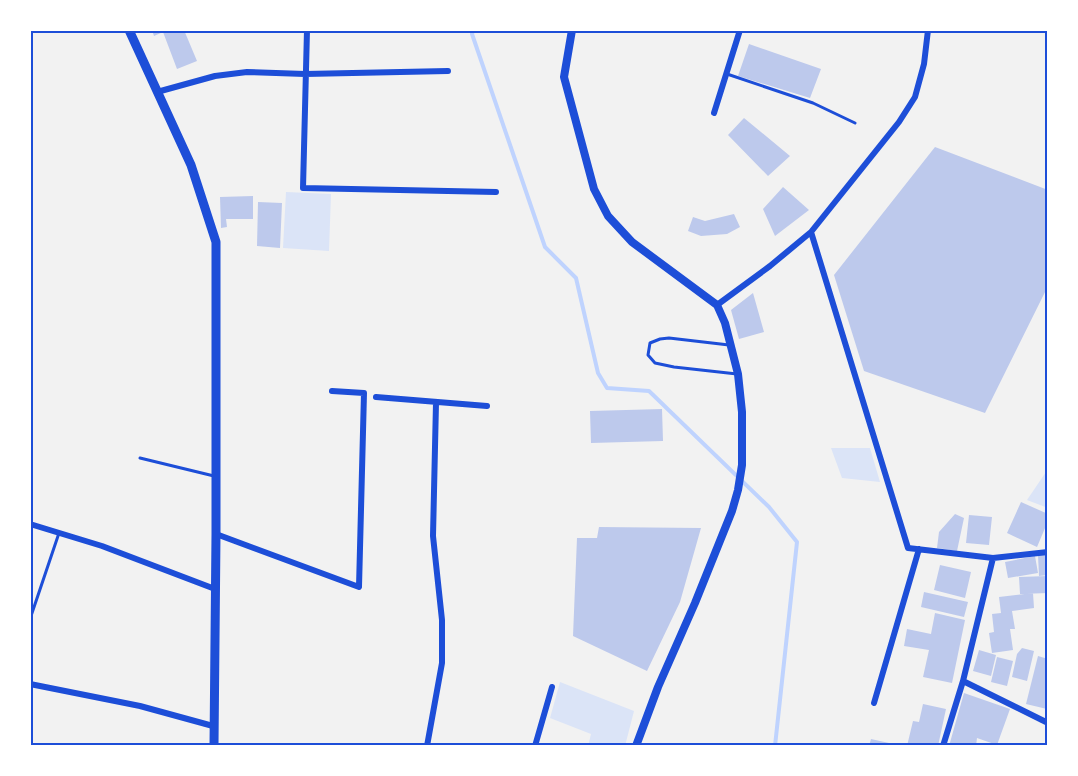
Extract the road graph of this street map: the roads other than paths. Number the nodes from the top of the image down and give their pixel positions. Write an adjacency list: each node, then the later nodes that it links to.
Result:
1 (129, 30): 9 (main road)
2 (307, 30): 7 (street)
3 (573, 30): 14 (street)
4 (740, 30): 8 (street)
5 (927, 30): 13 (street)
6 (448, 71): 7 (street)
7 (305, 74): 9 (street); 12 (street)
8 (725, 74): 10 (street); 11 (lane)
9 (157, 92): 22 (main road)
10 (714, 113)
11 (855, 123)
12 (496, 192)
13 (811, 232): 14 (street); 26 (street)
14 (717, 305): 15 (street)
15 (731, 346): 16 (street); 16 (lane)
16 (738, 374): 40 (street)
17 (332, 391): 25 (street)
18 (376, 397): 19 (street)
19 (436, 403): 20 (street); 38 (street)
20 (487, 406)
21 (140, 458): 22 (lane)
22 (216, 476): 25 (main road)
23 (30, 524): 24 (street)
24 (59, 533): 29 (street); 30 (lane)
25 (216, 534): 29 (main road)
26 (919, 549): 28 (street); 34 (street)
27 (1048, 552): 28 (street)
28 (993, 558): 31 (street)
29 (215, 588): 36 (main road)
30 (30, 619)
31 (963, 681): 35 (street); 41 (street)
32 (30, 684): 36 (street)
33 (552, 687): 39 (street)
34 (874, 703)
35 (1048, 723)
36 (213, 726): 37 (main road)
37 (213, 746)
38 (427, 746)
39 (535, 746)
40 (636, 746)
41 (943, 746)

